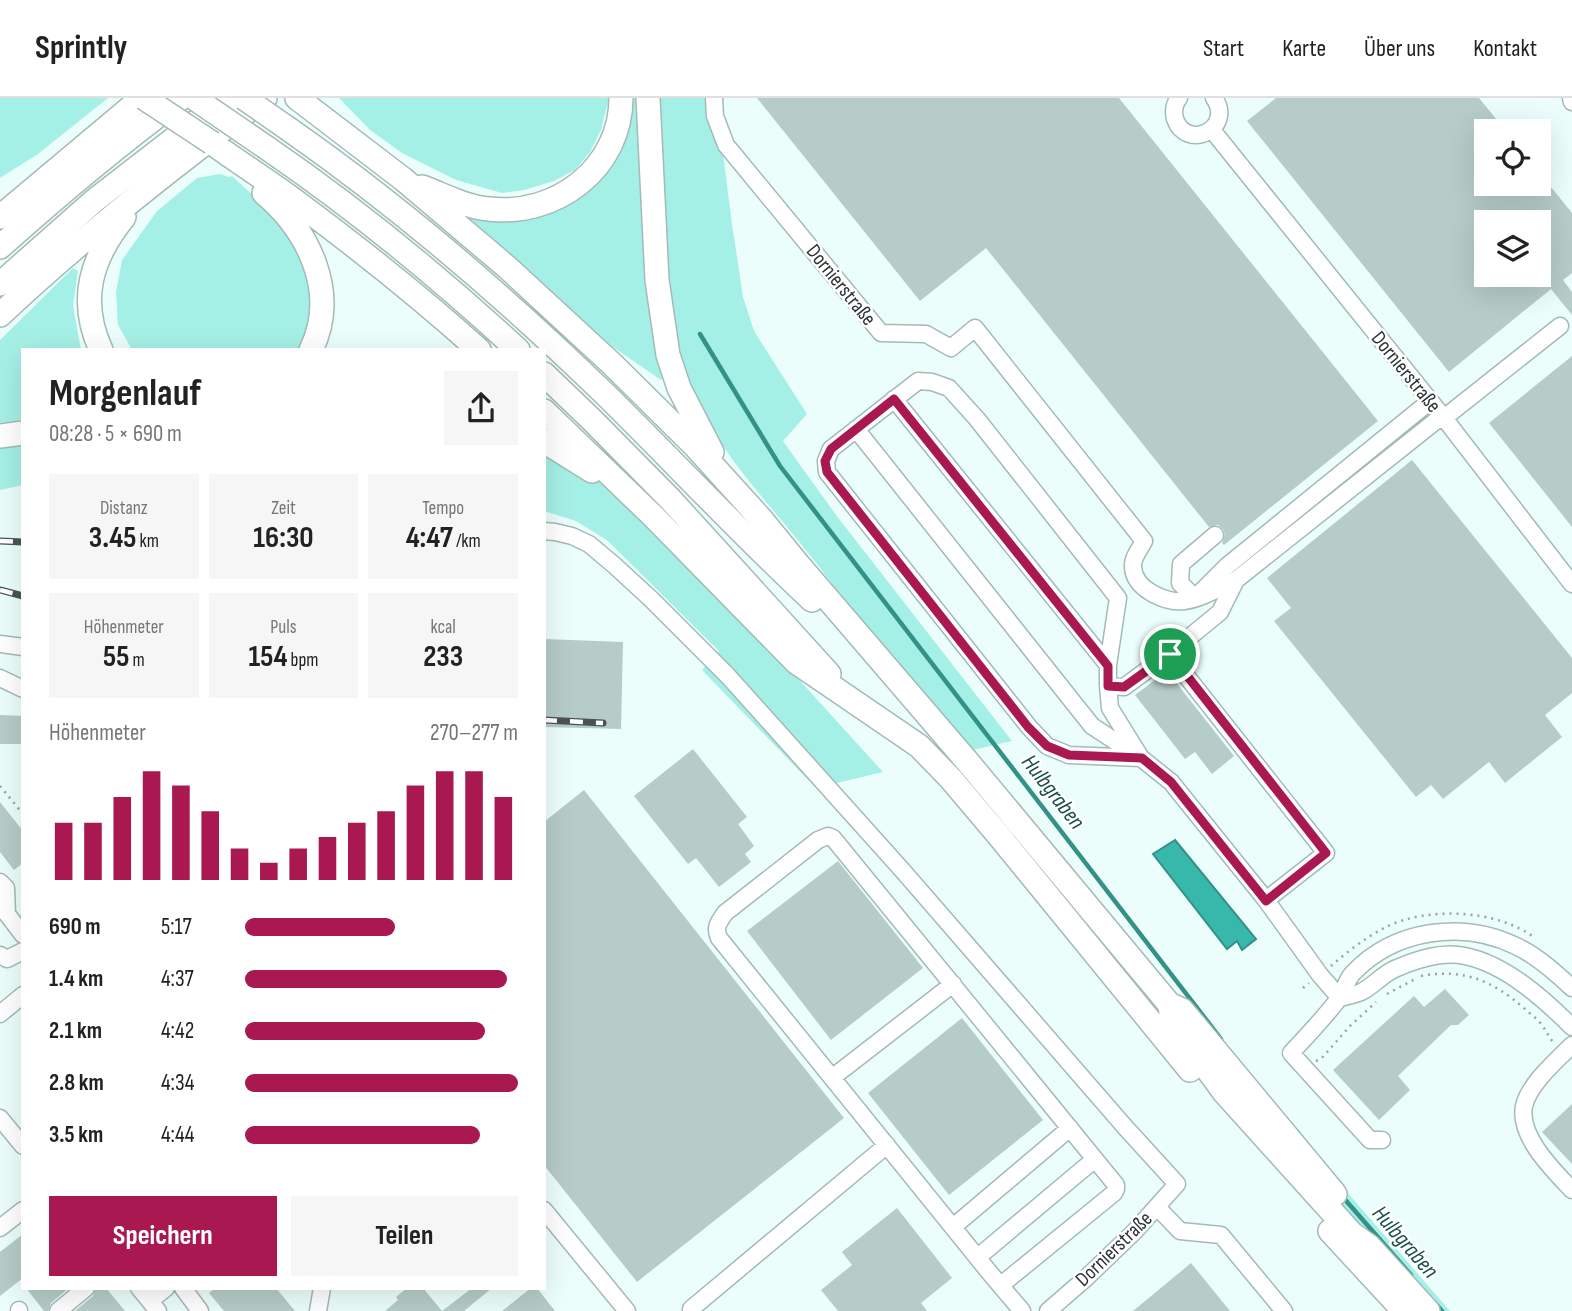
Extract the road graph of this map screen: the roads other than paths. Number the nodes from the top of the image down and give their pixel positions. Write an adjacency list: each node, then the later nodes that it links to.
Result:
1 (143, 98): 14 (highway, bridge); 16 (highway)
2 (181, 98): 20 (highway)
3 (194, 98): 27 (highway, bridge)
4 (227, 98): 21 (highway)
5 (244, 98): 53 (highway, bridge)
6 (265, 98): 17 (highway)
7 (621, 98): 15 (highway)
8 (648, 98): 37 (highway)
9 (714, 98): 43 (street, Dornierstraße)
10 (1179, 98): 13 (street)
11 (1214, 98): 13 (street)
12 (306, 104): 15 (highway)
13 (1212, 130): 30 (street, Dornierstraße)
14 (241, 168): 25 (highway); 26 (highway)
15 (403, 179): 37 (highway)
16 (36, 185): 18 (highway); 19 (highway)
17 (142, 190): 22 (highway); 24 (highway)
18 (0, 200)
19 (0, 217)
20 (0, 247)
21 (0, 284)
22 (0, 315)
23 (1560, 326): 32 (street)
24 (100, 348)
25 (312, 348)
26 (477, 348)
27 (516, 348)
28 (546, 376): 51 (highway)
29 (894, 399): 33 (street); 47 (street); 47 (street)
30 (1429, 402): 32 (street, Dornierstraße); 43 (street)
31 (546, 413): 38 (highway)
32 (1443, 417): 41 (street); 42 (street, Dornierstraße)
33 (856, 429): 52 (street); 52 (street)
34 (21, 433): 35 (highway)
35 (0, 436)
36 (546, 443): 38 (highway)
37 (729, 482): 53 (highway)
38 (634, 497): 51 (highway)
39 (546, 531): 77 (street, Dornierstraße)
40 (1215, 535): 43 (street)
41 (1236, 580): 43 (street); 46 (street)
42 (1572, 584)
43 (1195, 598)
44 (0, 644): 45 (street)
45 (21, 647)
46 (1170, 654): 49 (street); 55 (street)
47 (1108, 666): 49 (street)
48 (0, 678): 50 (street)
49 (1108, 686): 52 (street)
50 (21, 688)
51 (855, 701): 68 (highway)
52 (1142, 758): 55 (street)
53 (967, 761): 68 (highway)
54 (0, 882): 56 (street)
55 (1266, 901): 63 (street)
56 (4, 915): 57 (street)
57 (21, 933)
58 (21, 952): 59 (street)
59 (0, 955)
60 (953, 984): 67 (street); 67 (street); 70 (street)
61 (1572, 988): 63 (street)
62 (21, 997): 64 (street)
63 (1340, 998): 65 (street); 72 (street)
64 (0, 1014)
65 (1572, 1027)
66 (1568, 1049): 76 (street)
67 (833, 1077): 74 (street)
68 (1227, 1091): 71 (highway); 71 (highway)
69 (0, 1118): 73 (street)
70 (1070, 1128): 75 (street); 80 (street)
71 (1262, 1132): 98 (highway); 99 (highway)
72 (1382, 1140)
73 (21, 1144)
74 (887, 1145): 80 (street); 90 (street)
75 (1095, 1159): 82 (street); 83 (street)
76 (1572, 1190)
77 (1157, 1206): 96 (street, Dornierstraße); 97 (street)
78 (21, 1212): 81 (street)
79 (546, 1212): 94 (street)
80 (953, 1227): 82 (street)
81 (0, 1228)
82 (978, 1257): 83 (street)
83 (1001, 1285): 95 (street)
84 (84, 1290): 91 (street)
85 (141, 1290): 89 (street)
86 (165, 1290): 89 (street)
87 (184, 1290): 92 (street)
88 (322, 1290): 93 (street)
89 (154, 1306)
90 (691, 1309)
91 (58, 1311)
92 (200, 1311)
93 (318, 1311)
94 (627, 1311)
95 (1023, 1311)
96 (1048, 1311)
97 (1284, 1311)
98 (1404, 1311)
99 (1428, 1311)

